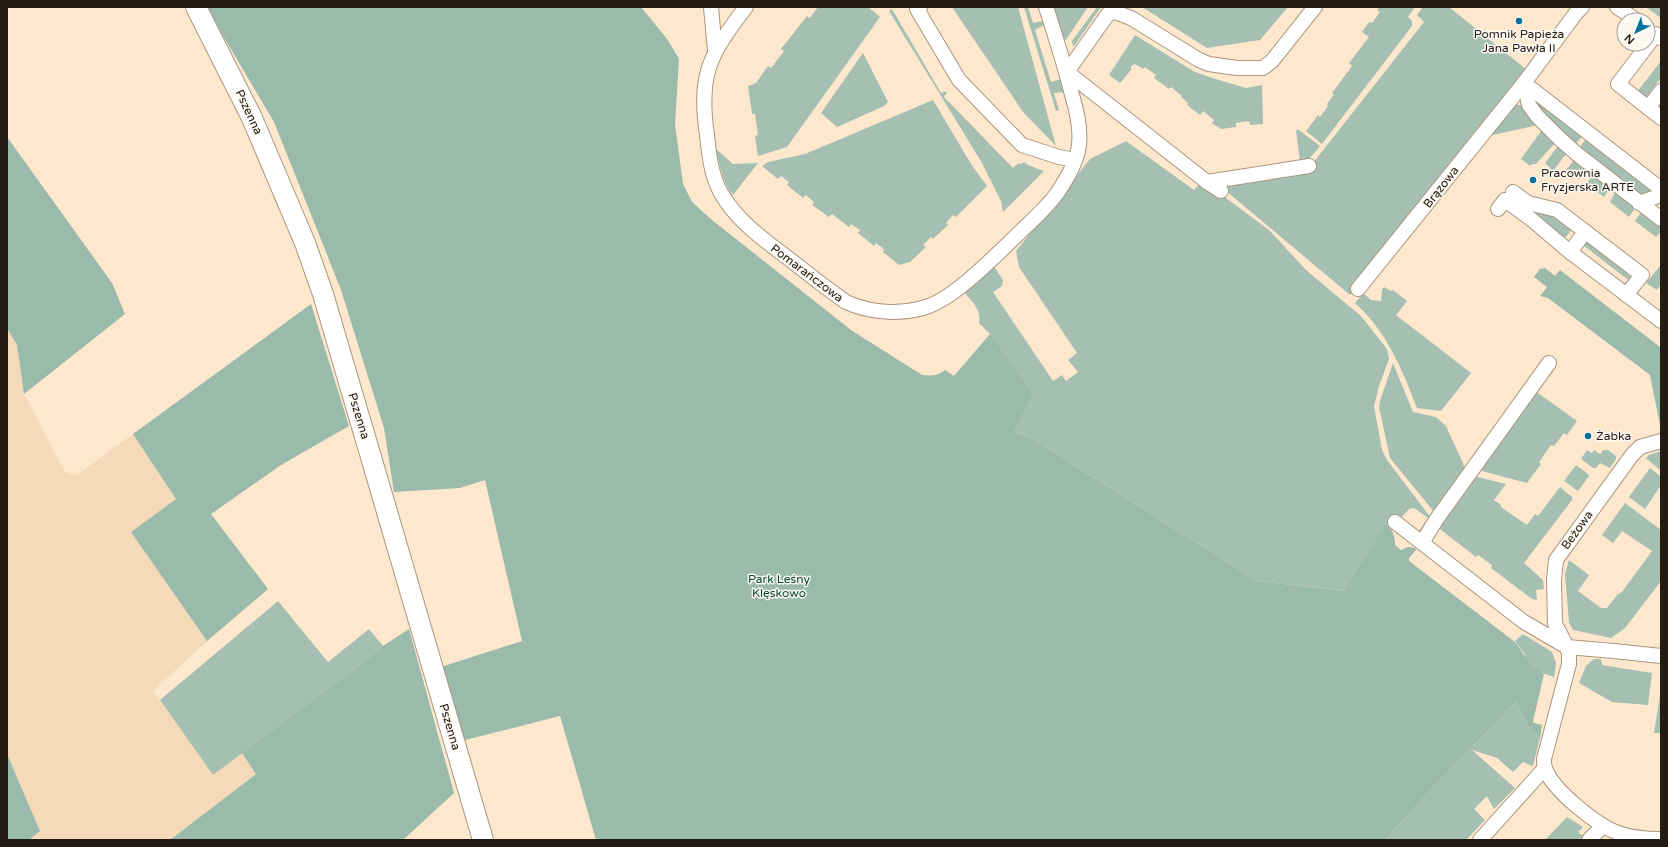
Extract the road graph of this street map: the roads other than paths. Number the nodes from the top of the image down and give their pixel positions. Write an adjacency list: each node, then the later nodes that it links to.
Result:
1 (196, 7): 39 (street, Pszenna)
2 (711, 7): 8 (street, Pomarańczowa)
3 (746, 7): 8 (street, Pomarańczowa)
4 (920, 7): 15 (street)
5 (1046, 7): 10 (street, Pomarańczowa)
6 (1315, 7): 10 (street)
7 (1582, 7): 11 (street, Brązowa)
8 (715, 51): 15 (street, Pomarańczowa)
9 (1642, 52): 13 (street)
10 (1067, 72): 15 (street, Pomarańczowa); 17 (street)
11 (1524, 83): 18 (street); 22 (street); 27 (street, Brązowa)
12 (1661, 91): 13 (street)
13 (1648, 108): 14 (street)
14 (1661, 118)
15 (1075, 160)
16 (1309, 166): 17 (street)
17 (1207, 182): 19 (street)
18 (1661, 189)
19 (1221, 191)
20 (1513, 192): 25 (street)
21 (1661, 195): 22 (street)
22 (1639, 202): 24 (street)
23 (1498, 209): 26 (street)
24 (1661, 219)
25 (1585, 232): 26 (street); 28 (street)
26 (1570, 252): 28 (street)
27 (1358, 289)
28 (1626, 295): 29 (street)
29 (1661, 321)
30 (1549, 363): 33 (street)
31 (1661, 441): 34 (street, Beżowa)
32 (1395, 522): 33 (street)
33 (1422, 544): 34 (street)
34 (1567, 647): 35 (street); 36 (street, Beżowa)
35 (1661, 656)
36 (1545, 768): 37 (street); 40 (street)
37 (1603, 826): 38 (street); 41 (street)
38 (1661, 839)
39 (483, 840)
40 (1480, 840)
41 (1589, 840)

